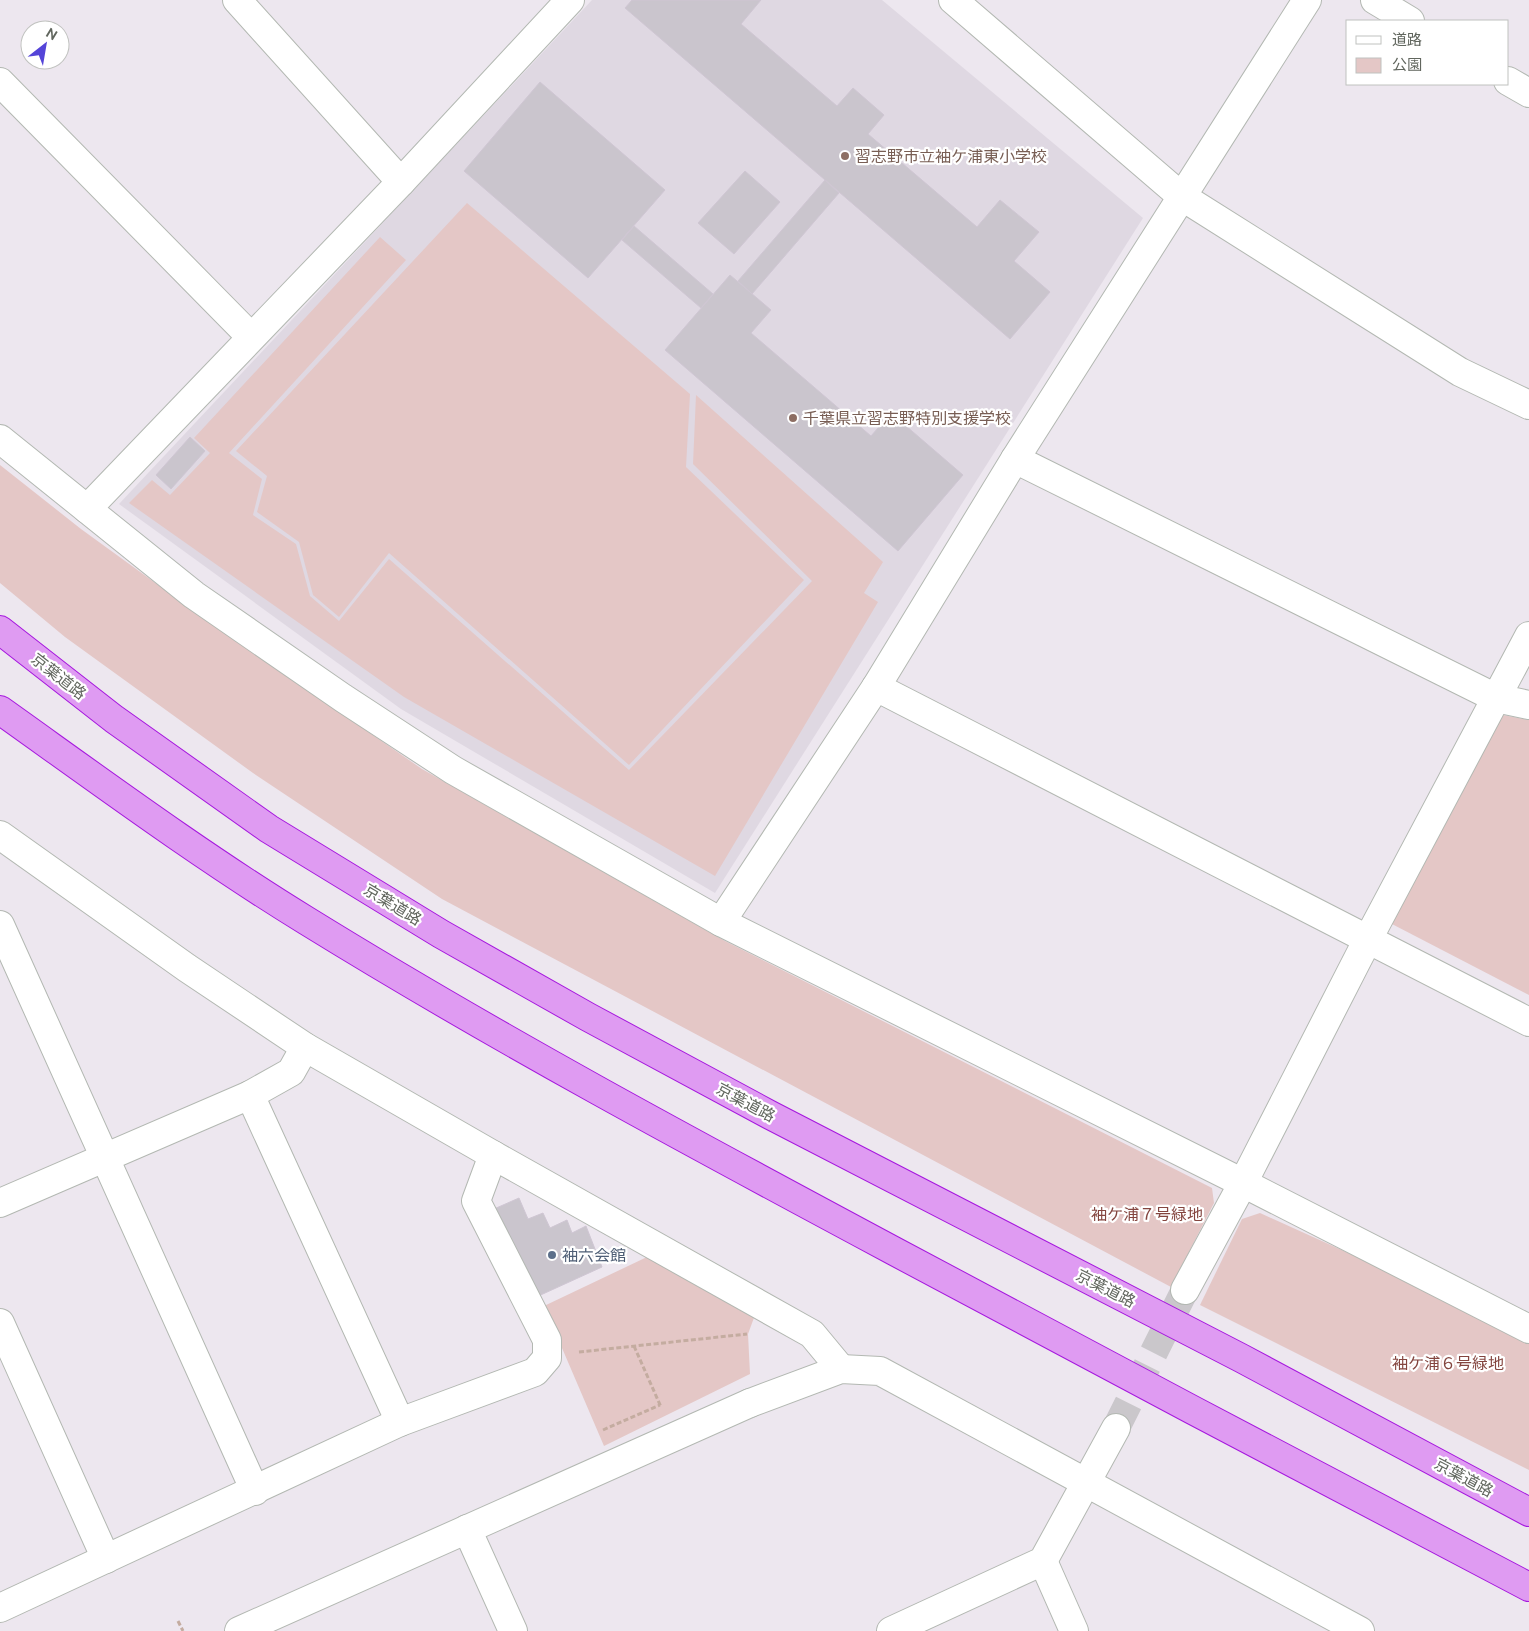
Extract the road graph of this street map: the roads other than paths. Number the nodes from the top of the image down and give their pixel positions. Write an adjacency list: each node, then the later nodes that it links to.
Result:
1 (237, 0): 10 (street)
2 (953, 0): 11 (street)
3 (1307, 0): 11 (street)
4 (1375, 0): 6 (street)
5 (559, 4): 10 (street)
6 (1408, 20)
7 (1509, 81): 9 (street)
8 (0, 82): 12 (street)
9 (1529, 94)
10 (401, 182): 12 (street)
11 (1181, 196): 13 (street); 15 (street)
12 (251, 337): 16 (street)
13 (1529, 405)
14 (0, 440): 16 (street)
15 (1015, 459): 19 (street); 20 (street)
16 (87, 509): 24 (street)
17 (0, 630): 42 (highway, 京葉道路)
18 (1529, 636): 20 (street)
19 (876, 687): 24 (street); 26 (street)
20 (1496, 698): 21 (street); 26 (street)
21 (1529, 705)
22 (0, 710): 46 (highway)
23 (1, 837): 28 (street)
24 (721, 922): 32 (street)
25 (0, 926): 31 (street)
26 (1368, 939): 27 (street); 32 (street)
27 (1529, 1022)
28 (305, 1047): 29 (street); 30 (street)
29 (250, 1095): 31 (street); 38 (street)
30 (493, 1156): 37 (street); 38 (street)
31 (104, 1159): 33 (street); 41 (street)
32 (1243, 1182): 34 (street); 36 (street)
33 (0, 1203)
34 (1185, 1290)
35 (0, 1323): 44 (street)
36 (1529, 1329)
37 (841, 1369): 40 (street); 43 (street)
38 (400, 1422): 41 (street)
39 (1116, 1428): 40 (street)
40 (1088, 1482): 45 (street); 48 (street)
41 (255, 1490): 44 (street)
42 (1529, 1512)
43 (467, 1529): 49 (street); 50 (street)
44 (106, 1559): 47 (street)
45 (1043, 1561): 51 (street); 52 (street)
46 (1529, 1587)
47 (0, 1608)
48 (1328, 1623): 53 (street)
49 (239, 1631)
50 (513, 1631)
51 (892, 1631)
52 (1074, 1631)
53 (1360, 1631)

